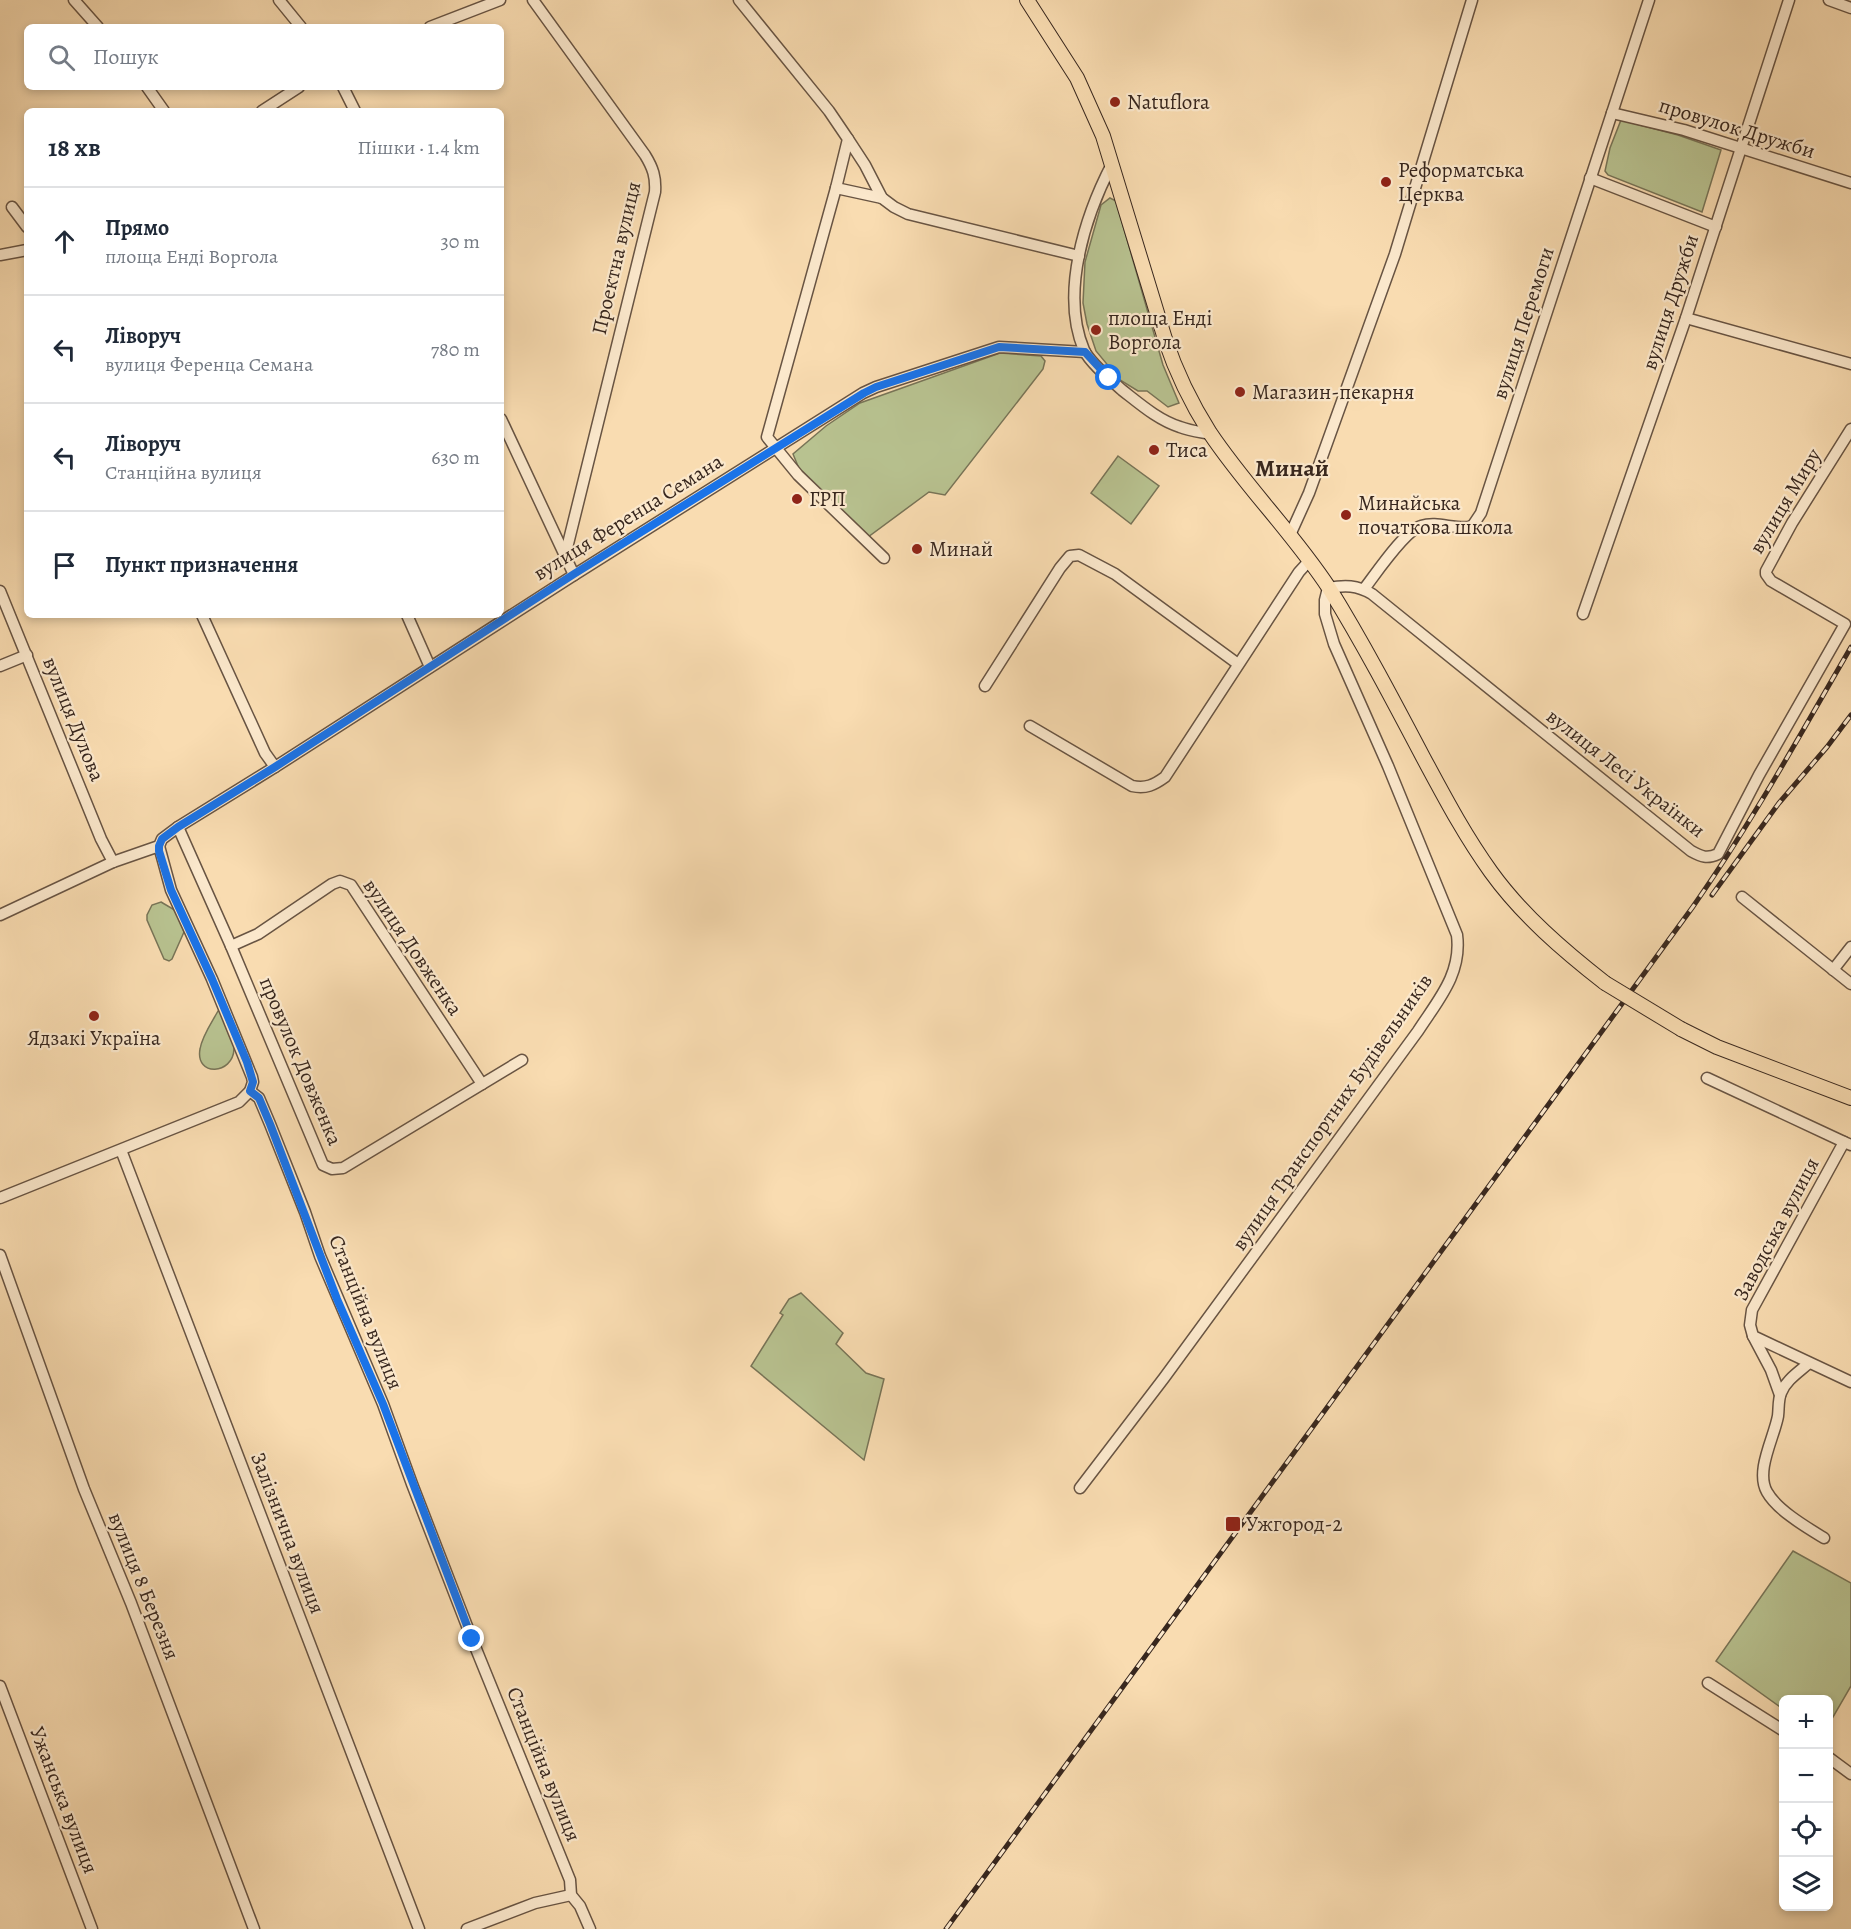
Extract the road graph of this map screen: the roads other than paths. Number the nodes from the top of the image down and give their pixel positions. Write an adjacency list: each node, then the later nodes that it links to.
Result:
1 (74, 0): 12 (street)
2 (279, 0): 13 (street)
3 (501, 0): 14 (street)
4 (533, 0): 43 (street, Проектна вулиця)
5 (739, 0): 22 (street)
6 (1027, 0): 24 (main road)
7 (1472, 0): 42 (street)
8 (1649, 0): 21 (street, вулиця Перемоги)
9 (1789, 0): 23 (street, вулиця Дружби)
10 (1829, 0): 11 (street)
11 (1851, 8)
12 (95, 24)
13 (299, 24)
14 (438, 24)
15 (149, 90): 18 (street)
16 (294, 90): 19 (street)
17 (344, 90): 20 (street)
18 (162, 108)
19 (267, 108)
20 (354, 108)
21 (1612, 113): 23 (street, провулок Дружби); 25 (street, вулиця Перемоги)
22 (848, 139): 27 (street); 28 (street)
23 (1743, 148): 26 (street, провулок Дружби); 31 (street, вулиця Дружби)
24 (1112, 164): 34 (street); 40 (main road)
25 (1590, 178): 31 (street); 48 (street, вулиця Перемоги)
26 (1851, 183)
27 (836, 188): 28 (street); 41 (street)
28 (882, 198): 34 (street)
29 (12, 207): 30 (street)
30 (24, 223)
31 (1716, 227): 35 (street, вулиця Дружби)
32 (24, 251): 33 (street)
33 (0, 255)
34 (1079, 256): 36 (street)
35 (1686, 318): 37 (street); 50 (street, вулиця Дружби)
36 (1085, 352): 40 (street); 41 (street, вулиця Ференца Семана)
37 (1851, 364)
38 (504, 425): 43 (street)
39 (1851, 429): 53 (street, вулиця Миру)
40 (1211, 434): 42 (main road)
41 (774, 447): 44 (street); 46 (street, вулиця Ференца Семана)
42 (1290, 535): 45 (main road)
43 (565, 556): 46 (street)
44 (884, 558)
45 (1309, 561): 47 (main road); 55 (street)
46 (574, 574): 57 (street, вулиця Ференца Семана)
47 (1328, 588): 48 (street); 74 (main road, bridge); 83 (street, вулиця Транспортних Будівельників)
48 (1364, 589): 53 (street, вулиця Лесі Українки)
49 (0, 591): 54 (street, вулиця Дулова)
50 (1583, 614)
51 (203, 618): 60 (street)
52 (408, 618): 57 (street)
53 (1845, 624)
54 (27, 655): 56 (street); 63 (street, вулиця Дулова)
55 (1238, 664): 58 (street); 59 (street)
56 (0, 666)
57 (430, 667): 60 (street, вулиця Ференца Семана)
58 (985, 686)
59 (1030, 726)
60 (275, 767): 61 (street, вулиця Ференца Семана)
61 (178, 827): 62 (street, вулиця Ференца Семана); 66 (street, провулок Довженка)
62 (159, 846): 63 (street, вулиця Ференца Семана); 73 (street, Станційна вулиця)
63 (113, 862): 65 (street, вулиця Ференца Семана)
64 (1742, 897): 68 (street)
65 (0, 915)
66 (231, 946): 72 (street, вулиця Довженка); 72 (street, провулок Довженка)
67 (1851, 947): 68 (street)
68 (1833, 970): 69 (street)
69 (1851, 984)
70 (522, 1060): 72 (street, провулок Довженка)
71 (1707, 1078): 75 (street, Заводська вулиця)
72 (482, 1084)
73 (250, 1091): 76 (street); 90 (street, Станційна вулиця)
74 (1851, 1098)
75 (1847, 1144): 79 (street, Заводська вулиця)
76 (121, 1150): 77 (street); 93 (street, Залізнична вулиця)
77 (0, 1198)
78 (0, 1255): 92 (street, вулиця 8 Березня)
79 (1753, 1336): 80 (street); 82 (street, Заводська вулиця)
80 (1809, 1363): 81 (street); 82 (street)
81 (1851, 1382)
82 (1780, 1395): 84 (street, Заводська вулиця)
83 (1080, 1488)
84 (1824, 1538)
85 (1708, 1683): 87 (street)
86 (0, 1686): 91 (street, Ужанська вулиця)
87 (1779, 1728)
88 (1833, 1761): 89 (street)
89 (1851, 1774)
90 (571, 1895): 94 (street); 95 (street, Станційна вулиця)
91 (92, 1929)
92 (254, 1929)
93 (419, 1929)
94 (467, 1929)
95 (590, 1929)

